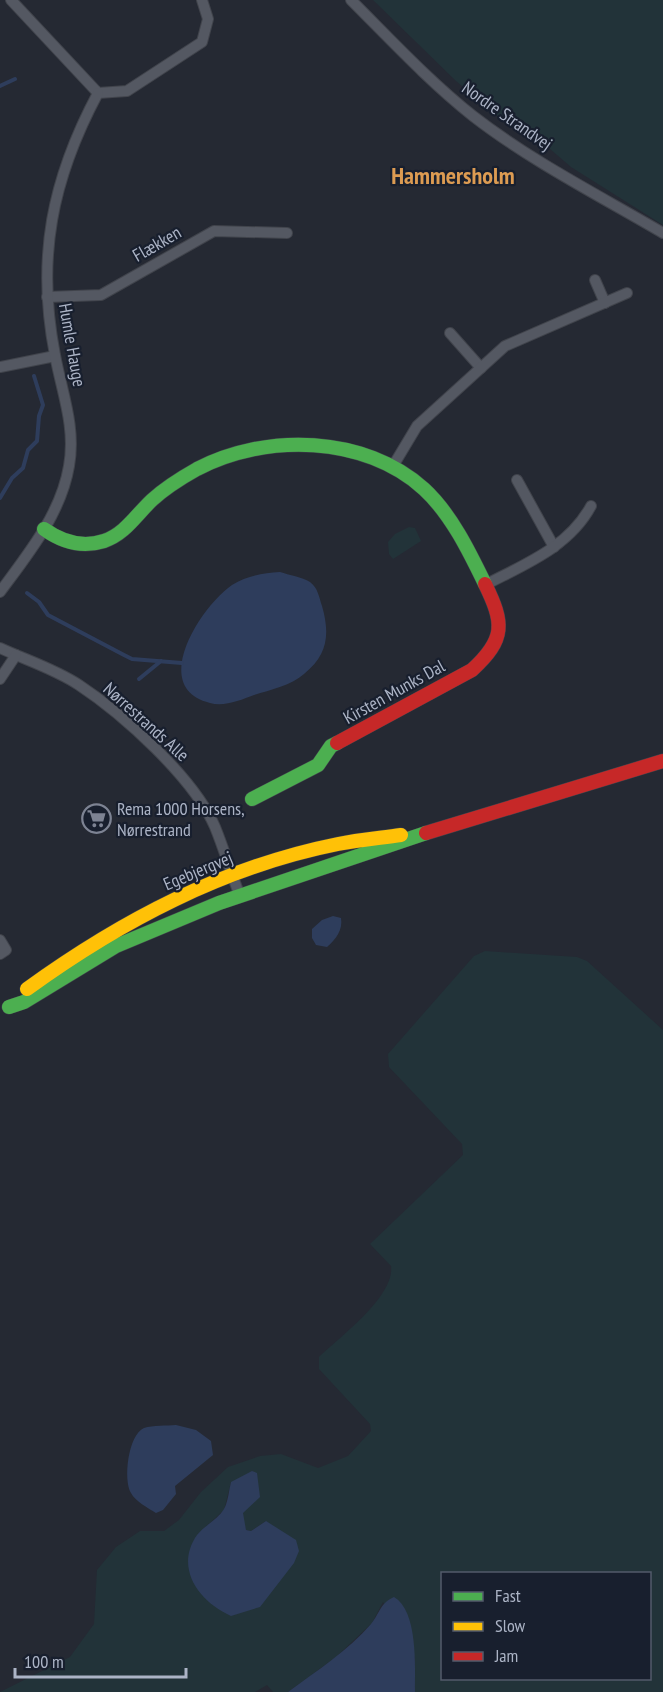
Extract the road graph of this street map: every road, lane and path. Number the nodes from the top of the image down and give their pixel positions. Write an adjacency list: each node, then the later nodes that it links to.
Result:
1 (10, 0): 4 (street)
2 (202, 0): 4 (street)
3 (351, 0): 6 (street, Nordre Strandvej)
4 (98, 93): 9 (street, Humle Hauge)
5 (287, 233): 9 (street, Flækken)
6 (663, 233)
7 (595, 280): 10 (street)
8 (627, 293): 10 (street)
9 (47, 297): 12 (street, Humle Hauge)
10 (605, 303): 14 (street)
11 (450, 333): 14 (street)
12 (55, 356): 13 (street); 18 (street, Humle Hauge)
13 (0, 367)
14 (481, 368): 15 (street)
15 (393, 466): 18 (street, Kirsten Munks Dal); 20 (street, Kirsten Munks Dal)
16 (518, 480): 19 (street)
17 (591, 506): 19 (street)
18 (44, 529): 21 (street, Humle Hauge)
19 (554, 547): 20 (street)
20 (485, 585): 26 (street, Kirsten Munks Dal)
21 (0, 592)
22 (0, 648): 23 (street, Nørrestrands Alle)
23 (16, 655): 24 (street); 28 (street, Nørrestrands Alle)
24 (0, 679)
25 (663, 761): 27 (street, Egebjergvej)
26 (252, 799)
27 (429, 832): 28 (street, Egebjergvej); 29 (street, Egebjergvej)
28 (232, 874): 29 (street, Nørrestrands Alle); 31 (street); 33 (street, Egebjergvej)
29 (240, 896): 31 (street, Egebjergvej)
30 (0, 940): 32 (street)
31 (116, 946): 33 (street, Egebjergvej)
32 (0, 954)
33 (4, 1010)

